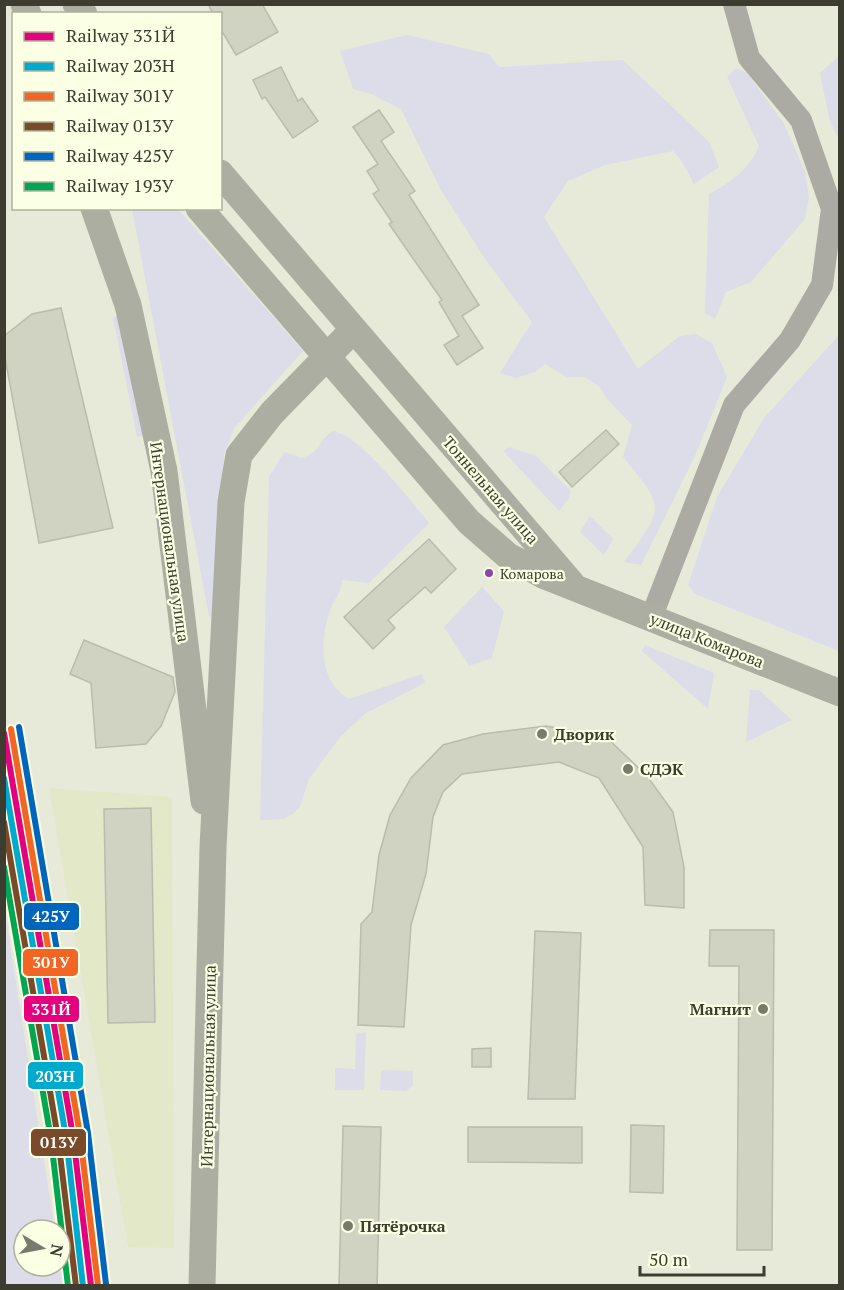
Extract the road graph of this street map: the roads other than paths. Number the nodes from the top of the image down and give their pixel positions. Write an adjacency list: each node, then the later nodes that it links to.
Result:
1 (734, 4): 8 (street)
2 (222, 175): 5 (main road, Тоннельная улица)
3 (95, 210): 10 (main road, Интернациональная улица)
4 (200, 210): 6 (main road, Тоннельная улица)
5 (353, 330): 6 (main road, Интернациональная улица); 7 (main road, Тоннельная улица)
6 (327, 356): 7 (main road, Тоннельная улица); 10 (main road, Интернациональная улица)
7 (575, 587): 8 (main road, улица Комарова)
8 (651, 618): 9 (main road, улица Комарова)
9 (840, 693)
10 (213, 847): 11 (main road, Интернациональная улица)
11 (202, 1286)

